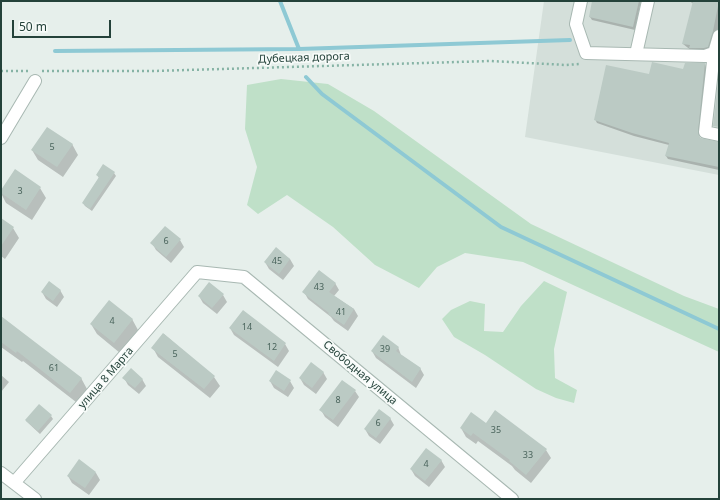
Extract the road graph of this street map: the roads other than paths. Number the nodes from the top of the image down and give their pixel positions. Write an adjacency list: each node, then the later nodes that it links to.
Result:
1 (581, 1): 5 (street)
2 (648, 1): 5 (street)
3 (719, 36): 4 (street)
4 (717, 52): 5 (street); 7 (street)
5 (636, 54)
6 (32, 76): 8 (street)
7 (719, 135)
8 (1, 138)
9 (197, 272): 11 (street, улица 8 Марта); 13 (street, Свободная улица)
10 (1, 473): 11 (street)
11 (14, 483): 12 (street)
12 (35, 499)
13 (512, 499)

